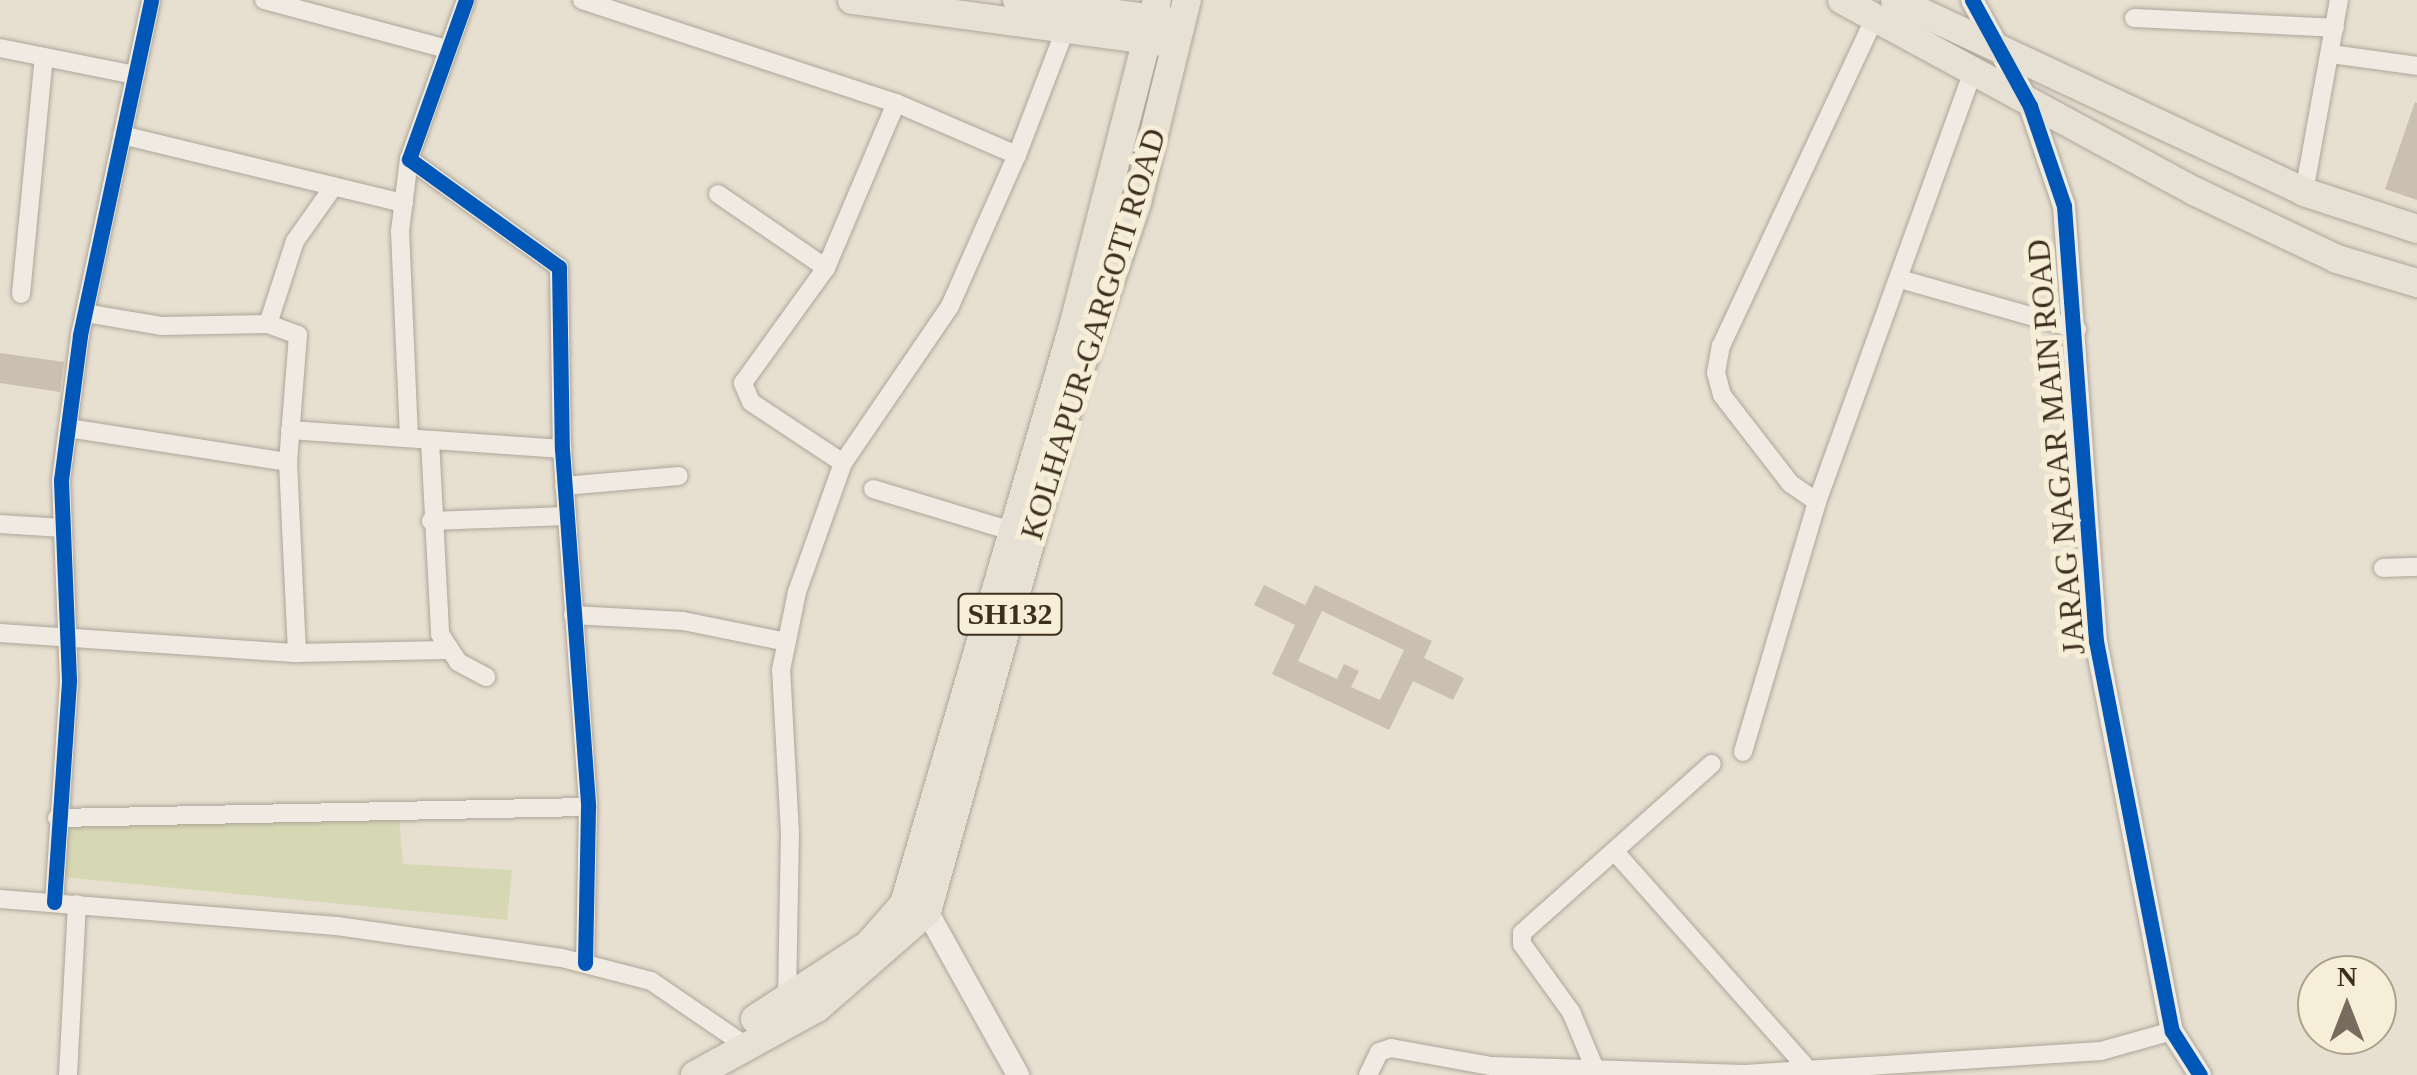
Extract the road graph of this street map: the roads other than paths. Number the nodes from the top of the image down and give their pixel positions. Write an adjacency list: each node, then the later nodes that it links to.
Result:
1 (152, 0): 23 (street)
2 (264, 0): 18 (street)
3 (466, 0): 18 (street)
4 (582, 0): 24 (street)
5 (852, 0): 12 (main road)
6 (1017, 0): 12 (main road)
7 (1842, 0): 10 (main road)
8 (1972, 0): 16 (street, JARAG NAGAR MAIN ROAD)
9 (2340, 0): 15 (street)
10 (1886, 7): 16 (main road); 22 (main road); 51 (street)
11 (2134, 18): 15 (street)
12 (1069, 20): 13 (main road); 27 (street)
13 (1151, 20): 14 (main road); 56 (main road)
14 (1183, 22): 56 (main road, KOLHAPUR-GARGOTI ROAD / SH132)
15 (2335, 28): 19 (street)
16 (1996, 46): 25 (street, JARAG NAGAR MAIN ROAD); 30 (main road)
17 (0, 48): 20 (street)
18 (447, 48): 28 (street)
19 (2331, 54): 21 (street); 30 (street)
20 (44, 57): 23 (street); 37 (street)
21 (2417, 66)
22 (1973, 72): 25 (main road); 35 (street)
23 (135, 75): 26 (street)
24 (896, 103): 27 (street); 34 (street)
25 (2030, 106): 36 (main road); 40 (street, JARAG NAGAR MAIN ROAD)
26 (122, 135): 29 (street); 38 (street)
27 (1017, 155): 47 (street)
28 (410, 159): 32 (street); 45 (street)
29 (334, 186): 32 (street); 39 (street)
30 (2304, 192): 33 (main road)
31 (718, 194): 34 (street)
32 (404, 203): 43 (street)
33 (2417, 228)
34 (826, 268): 47 (street)
35 (1900, 279): 40 (street); 51 (street)
36 (2417, 283)
37 (21, 294)
38 (85, 312): 39 (street); 41 (street)
39 (268, 324): 42 (street)
40 (2077, 328): 78 (street, JARAG NAGAR MAIN ROAD)
41 (68, 428): 46 (street); 55 (street)
42 (290, 430): 43 (street); 46 (street)
43 (410, 438): 44 (street)
44 (430, 440): 45 (street); 53 (street)
45 (562, 449): 49 (street)
46 (288, 462): 64 (street)
47 (843, 463): 62 (street)
48 (679, 476): 49 (street)
49 (564, 486): 52 (street)
50 (873, 490): 56 (street)
51 (1817, 502): 66 (street)
52 (566, 516): 53 (street); 59 (street)
53 (430, 521): 63 (street)
54 (0, 524): 55 (street)
55 (62, 528): 61 (street)
56 (1020, 534): 71 (main road); 75 (main road, KOLHAPUR-GARGOTI ROAD / SH132)
57 (2383, 568): 58 (street)
58 (2417, 568)
59 (574, 615): 62 (street); 68 (street)
60 (0, 632): 61 (street)
61 (68, 640): 64 (street); 69 (street)
62 (786, 642): 77 (street)
63 (446, 650): 64 (street); 65 (street)
64 (297, 654)
65 (486, 676)
66 (1743, 752)
67 (1712, 764): 70 (street)
68 (588, 807): 69 (street); 76 (street)
69 (57, 818): 73 (street)
70 (1616, 853): 80 (street); 81 (street)
71 (911, 881): 75 (street); 77 (main road)
72 (0, 899): 73 (street)
73 (54, 902): 74 (street)
74 (77, 904): 76 (street); 84 (street)
75 (927, 912): 79 (main road); 87 (street)
76 (585, 963): 79 (street)
77 (787, 1001): 79 (main road)
78 (2172, 1031): 80 (street); 89 (street, JARAG NAGAR MAIN ROAD)
79 (736, 1038): 85 (main road); 86 (main road)
80 (1804, 1065): 83 (street)
81 (1595, 1068): 82 (street); 83 (street)
82 (1490, 1070): 88 (street)
83 (1745, 1074)
84 (68, 1075)
85 (671, 1075)
86 (695, 1075)
87 (1018, 1075)
88 (1368, 1075)
89 (2200, 1075)

